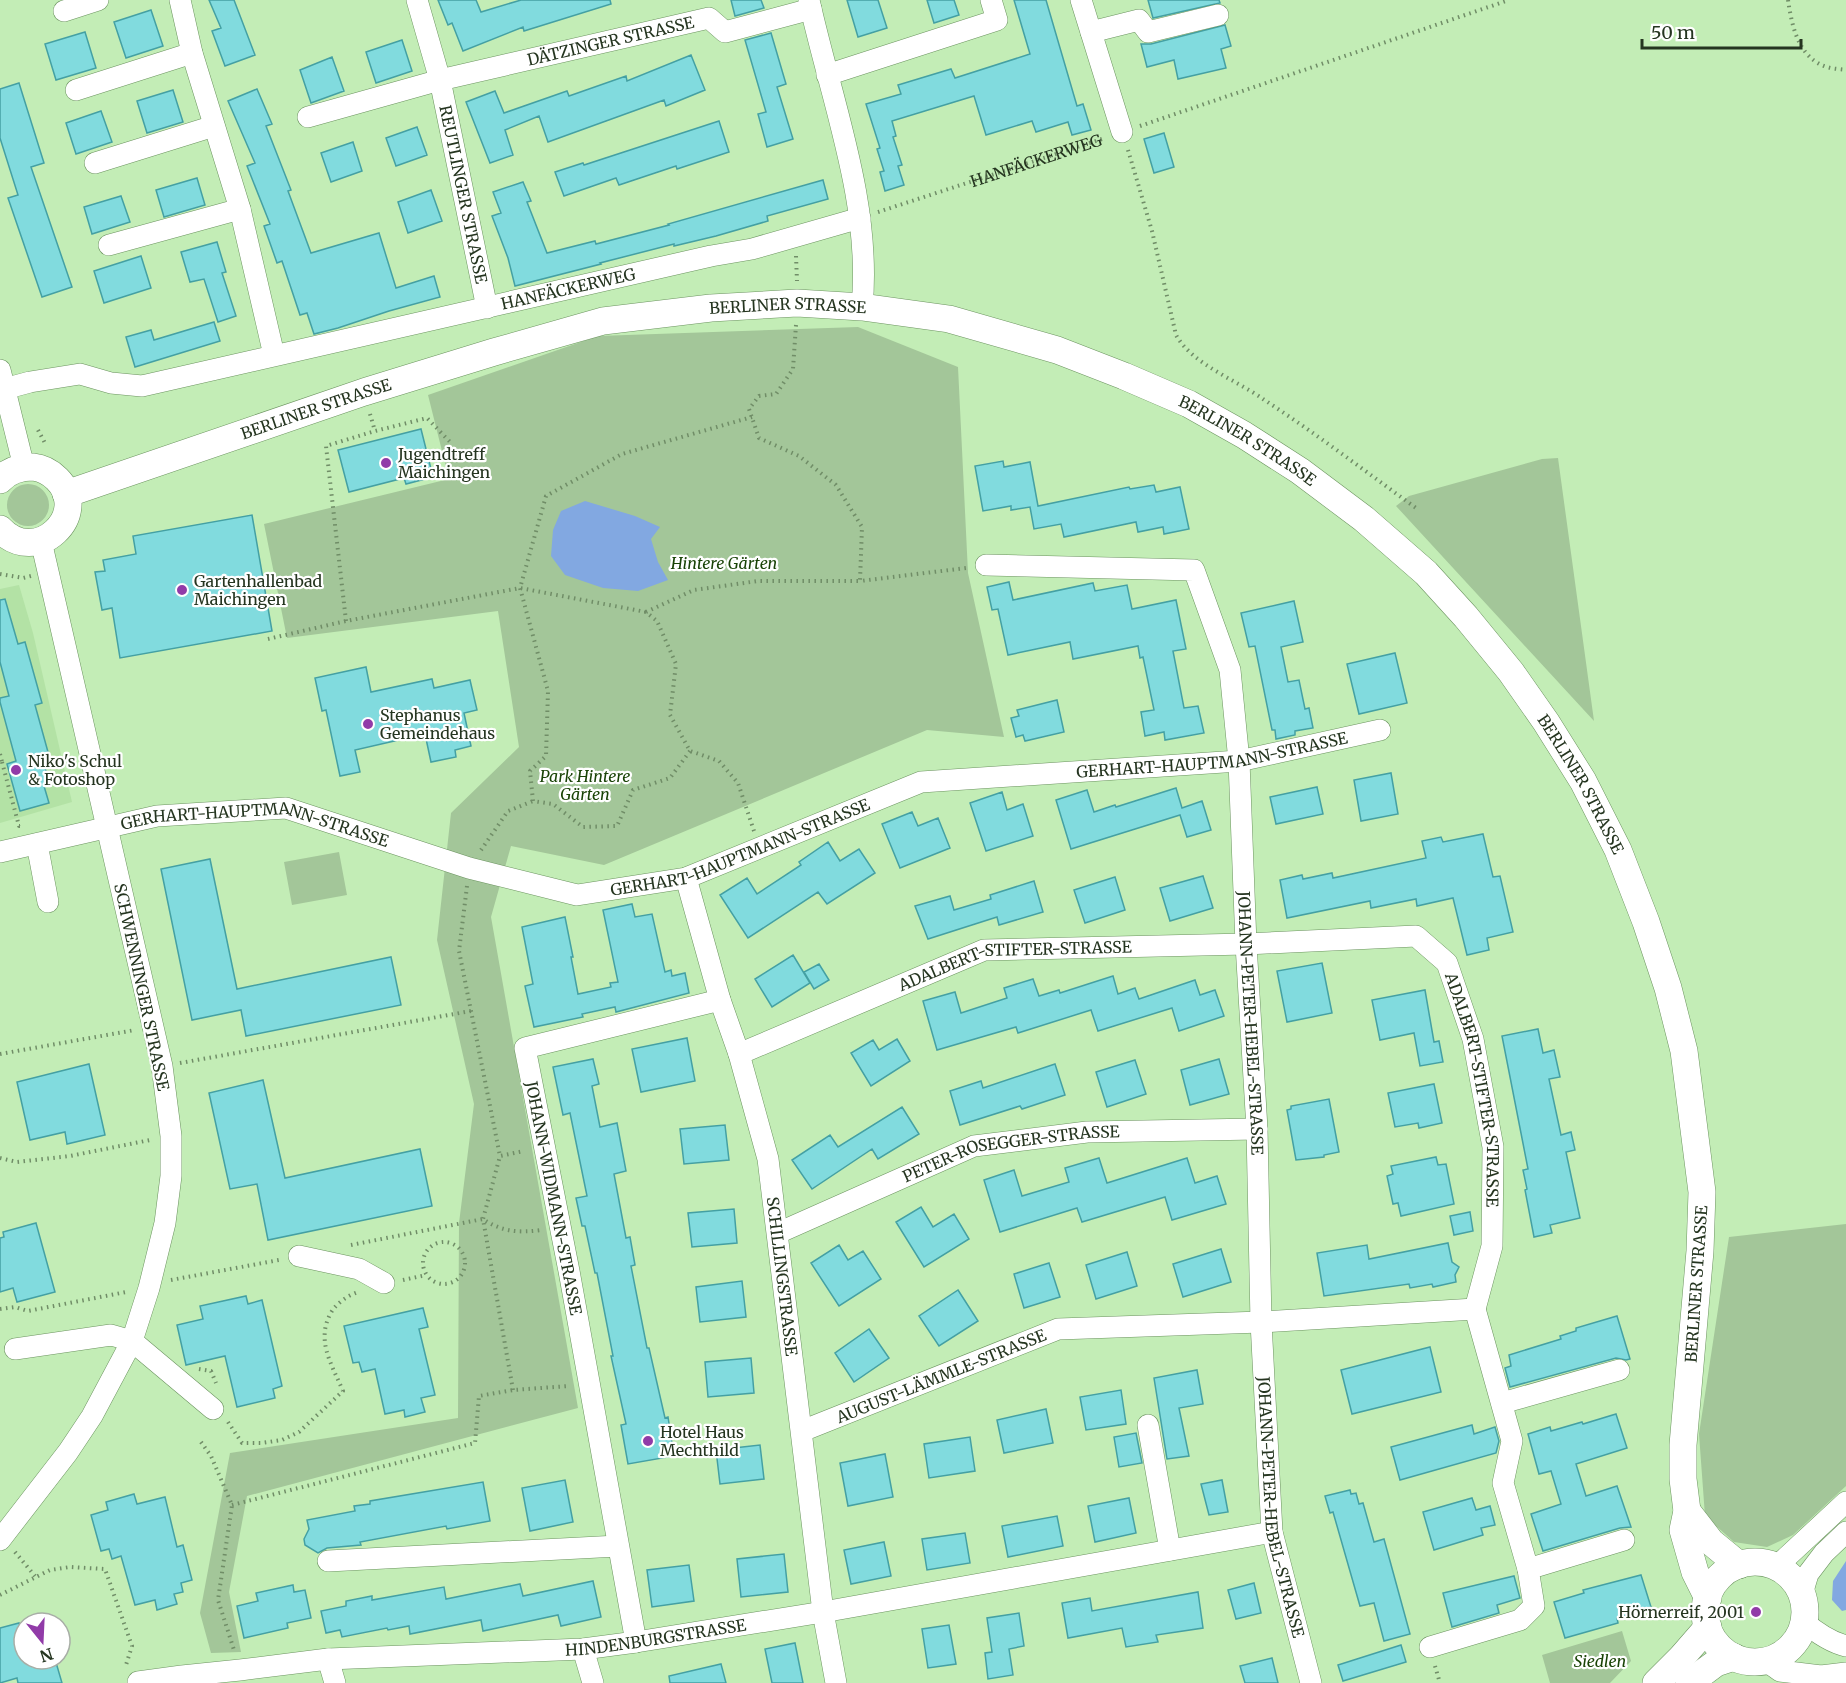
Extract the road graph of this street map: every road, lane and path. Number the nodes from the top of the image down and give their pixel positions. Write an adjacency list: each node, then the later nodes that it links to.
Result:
1 (98, 0): 9 (street)
2 (180, 0): 12 (street)
3 (417, 0): 15 (street, REUTLINGER STRASSE)
4 (991, 0): 14 (street)
5 (1081, 0): 11 (street, HANFÄCKERWEG)
6 (1509, 0): 19 (path, HANFÄCKERWEG)
7 (1788, 0): 13 (path)
8 (810, 4): 14 (street); 15 (street, DÄTZINGER STRASSE)
9 (64, 11)
10 (1218, 15): 11 (street)
11 (1090, 32): 19 (street, HANFÄCKERWEG)
12 (192, 53): 16 (street); 18 (street)
13 (1846, 70)
14 (827, 75): 22 (street)
15 (440, 80): 17 (street); 27 (street, REUTLINGER STRASSE)
16 (76, 90)
17 (308, 117)
18 (214, 126): 20 (street); 21 (street)
19 (1122, 132): 22 (path, HANFÄCKERWEG); 35 (path)
20 (95, 163)
21 (240, 208): 24 (street); 28 (street)
22 (860, 218): 23 (street, HANFÄCKERWEG); 26 (street)
23 (792, 238): 25 (path); 27 (street, HANFÄCKERWEG)
24 (109, 245)
25 (797, 303): 26 (main road, BERLINER STRASSE); 30 (path); 34 (main road, BERLINER STRASSE)
26 (862, 307): 95 (main road, BERLINER STRASSE)
27 (486, 308): 28 (street, HANFÄCKERWEG)
28 (274, 355): 29 (street, HANFÄCKERWEG)
29 (2, 380): 32 (street)
30 (752, 417): 41 (path); 42 (path)
31 (452, 444): 44 (path)
32 (24, 467): 33 (main road); 34 (main road)
33 (0, 480)
34 (66, 495): 37 (main road)
35 (1416, 508)
36 (0, 529): 37 (main road)
37 (41, 541): 53 (street, SCHWENNINGER STRASSE)
38 (986, 565): 41 (path); 49 (street, JOHANN-PETER-HEBEL-STRASSE)
39 (0, 574): 40 (path)
40 (23, 578)
41 (860, 581): 43 (path)
42 (520, 588): 43 (path); 44 (path); 51 (path)
43 (646, 612): 47 (path)
44 (346, 621): 45 (path)
45 (268, 639)
46 (1380, 730): 49 (street, GERHART-HAUPTMANN-STRASSE)
47 (690, 751): 51 (path); 55 (path)
48 (0, 754): 50 (path)
49 (1239, 761): 55 (street, GERHART-HAUPTMANN-STRASSE); 60 (street, JOHANN-PETER-HEBEL-STRASSE)
50 (1, 762): 52 (path)
51 (533, 801): 57 (path)
52 (29, 824)
53 (107, 828): 54 (street, GERHART-HAUPTMANN-STRASSE); 57 (street, GERHART-HAUPTMANN-STRASSE); 63 (street, SCHWENNINGER STRASSE)
54 (37, 844): 56 (street, GERHART-HAUPTMANN-STRASSE); 59 (street)
55 (760, 848): 58 (street, GERHART-HAUPTMANN-STRASSE)
56 (1, 850)
57 (469, 868): 58 (street, GERHART-HAUPTMANN-STRASSE); 62 (path)
58 (686, 878): 61 (street, SCHILLINGSTRASSE)
59 (48, 902)
60 (1246, 944): 65 (street, ADALBERT-STIFTER-STRASSE); 67 (street, JOHANN-PETER-HEBEL-STRASSE); 80 (street, ADALBERT-STIFTER-STRASSE)
61 (720, 1000): 65 (street, SCHILLINGSTRASSE); 69 (street, JOHANN-WIDMANN-STRASSE)
62 (471, 1011): 66 (path); 70 (path)
63 (153, 1027): 64 (path); 66 (street, SCHWENNINGER STRASSE)
64 (0, 1054)
65 (739, 1054): 74 (street, SCHILLINGSTRASSE)
66 (162, 1066): 68 (street, SCHWENNINGER STRASSE)
67 (1257, 1129): 74 (street, PETER-ROSEGGER-STRASSE); 81 (street, JOHANN-PETER-HEBEL-STRASSE)
68 (171, 1136): 71 (path); 78 (street, SCHWENNINGER STRASSE)
69 (544, 1147): 70 (path); 73 (street, JOHANN-WIDMANN-STRASSE)
70 (500, 1156): 72 (path)
71 (0, 1158)
72 (483, 1219): 73 (path); 87 (path)
73 (561, 1230): 86 (street, JOHANN-WIDMANN-STRASSE)
74 (778, 1233): 91 (street, SCHILLINGSTRASSE)
75 (298, 1256): 77 (street)
76 (426, 1275): 76 (path); 77 (path)
77 (384, 1283): 89 (path)
78 (149, 1288): 79 (path); 82 (street, SCHWENNINGER STRASSE)
79 (0, 1309)
80 (1474, 1309): 81 (street); 88 (street)
81 (1261, 1322): 91 (street, AUGUST-LÄMMLE-STRASSE); 96 (street, JOHANN-PETER-HEBEL-STRASSE)
82 (132, 1341): 83 (street); 89 (street); 98 (street, SCHWENNINGER STRASSE)
83 (15, 1348)
84 (197, 1368): 89 (path)
85 (1619, 1370): 88 (street)
86 (588, 1384): 87 (path); 100 (street, JOHANN-WIDMANN-STRASSE)
87 (513, 1390): 94 (path)
88 (1502, 1403): 105 (street)
89 (219, 1405)
90 (1148, 1425): 101 (street)
91 (802, 1431): 110 (street, SCHILLINGSTRASSE)
92 (201, 1442): 94 (path)
93 (1846, 1502): 104 (street)
94 (232, 1505): 120 (path)
95 (1687, 1511): 103 (main road); 109 (main road, BERLINER STRASSE)
96 (1272, 1532): 101 (street, HINDENBURGSTRASSE); 126 (street, JOHANN-PETER-HEBEL-STRASSE)
97 (1846, 1532): 107 (street)
98 (2, 1539): 106 (path)
99 (1624, 1540): 105 (street)
100 (618, 1546): 102 (street); 113 (street, JOHANN-WIDMANN-STRASSE)
101 (1170, 1550): 110 (street, HINDENBURGSTRASSE)
102 (328, 1561)
103 (1739, 1565): 104 (main road); 109 (main road)
104 (1776, 1567): 107 (main road)
105 (1528, 1569): 115 (street)
106 (35, 1576): 108 (path); 122 (path)
107 (1802, 1594): 111 (main road)
108 (0, 1595)
109 (1708, 1598): 112 (main road)
110 (823, 1612): 113 (street, HINDENBURGSTRASSE); 125 (street, SCHILLINGSTRASSE)
111 (1804, 1622): 114 (street); 119 (main road)
112 (1708, 1627): 117 (main road); 127 (main road)
113 (636, 1642): 116 (street, HINDENBURGSTRASSE)
114 (1846, 1646)
115 (1430, 1647)
116 (583, 1649): 118 (street, HINDENBURGSTRASSE); 124 (street)
117 (1734, 1657): 119 (main road); 128 (main road)
118 (328, 1659): 120 (street, HINDENBURGSTRASSE); 123 (street)
119 (1766, 1661): 121 (street)
120 (240, 1671): 122 (street, HINDENBURGSTRASSE)
121 (1846, 1673)
122 (131, 1678)
123 (335, 1683)
124 (593, 1683)
125 (836, 1683)
126 (1311, 1683)
127 (1656, 1683)
128 (1689, 1683)

